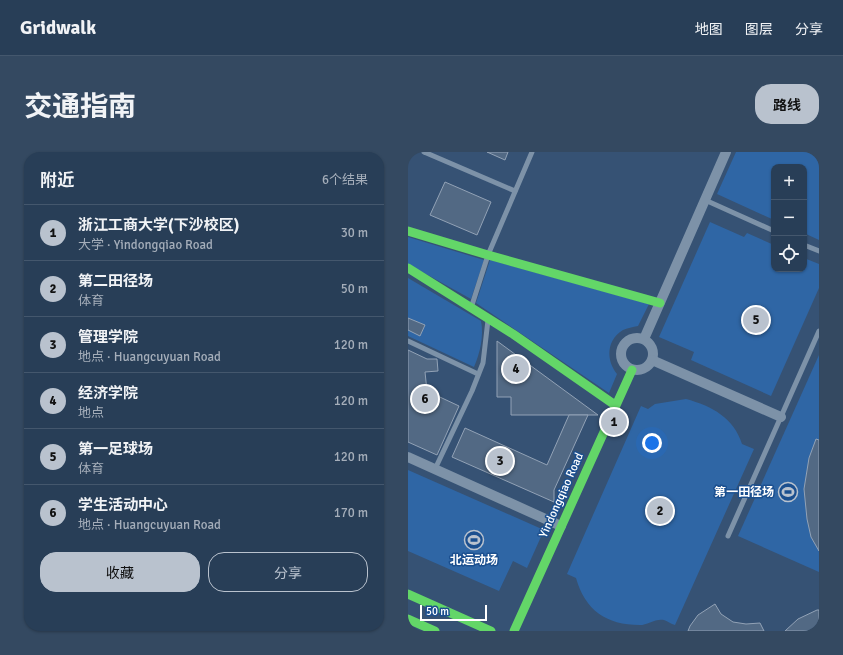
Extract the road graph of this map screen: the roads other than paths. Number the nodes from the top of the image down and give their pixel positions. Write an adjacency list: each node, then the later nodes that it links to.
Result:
1 (424, 152): 4 (lane)
2 (532, 152): 4 (lane)
3 (726, 152): 5 (street)
4 (515, 191): 10 (lane)
5 (705, 200): 6 (lane); 12 (street)
6 (771, 230)
7 (408, 231): 10 (street)
8 (807, 246): 9 (lane)
9 (819, 252)
10 (488, 255): 12 (street); 13 (lane)
11 (408, 268): 13 (street)
12 (660, 303): 16 (street)
13 (471, 306): 14 (street)
14 (489, 318): 20 (lane); 21 (street)
15 (819, 331): 22 (lane)
16 (644, 339): 18 (street); 19 (street)
17 (408, 341): 20 (lane)
18 (652, 360): 19 (street); 22 (street)
19 (632, 370): 21 (street, Yindongqiao Road)
20 (478, 374): 24 (lane)
21 (615, 405): 25 (street, Yindongqiao Road)
22 (781, 417): 26 (lane)
23 (408, 457): 24 (street)
24 (436, 469): 25 (street)
25 (561, 526): 31 (street, Yindongqiao Road)
26 (728, 536)
27 (408, 594): 30 (street)
28 (408, 619): 29 (street)
29 (435, 631)
30 (491, 631)
31 (514, 631)

